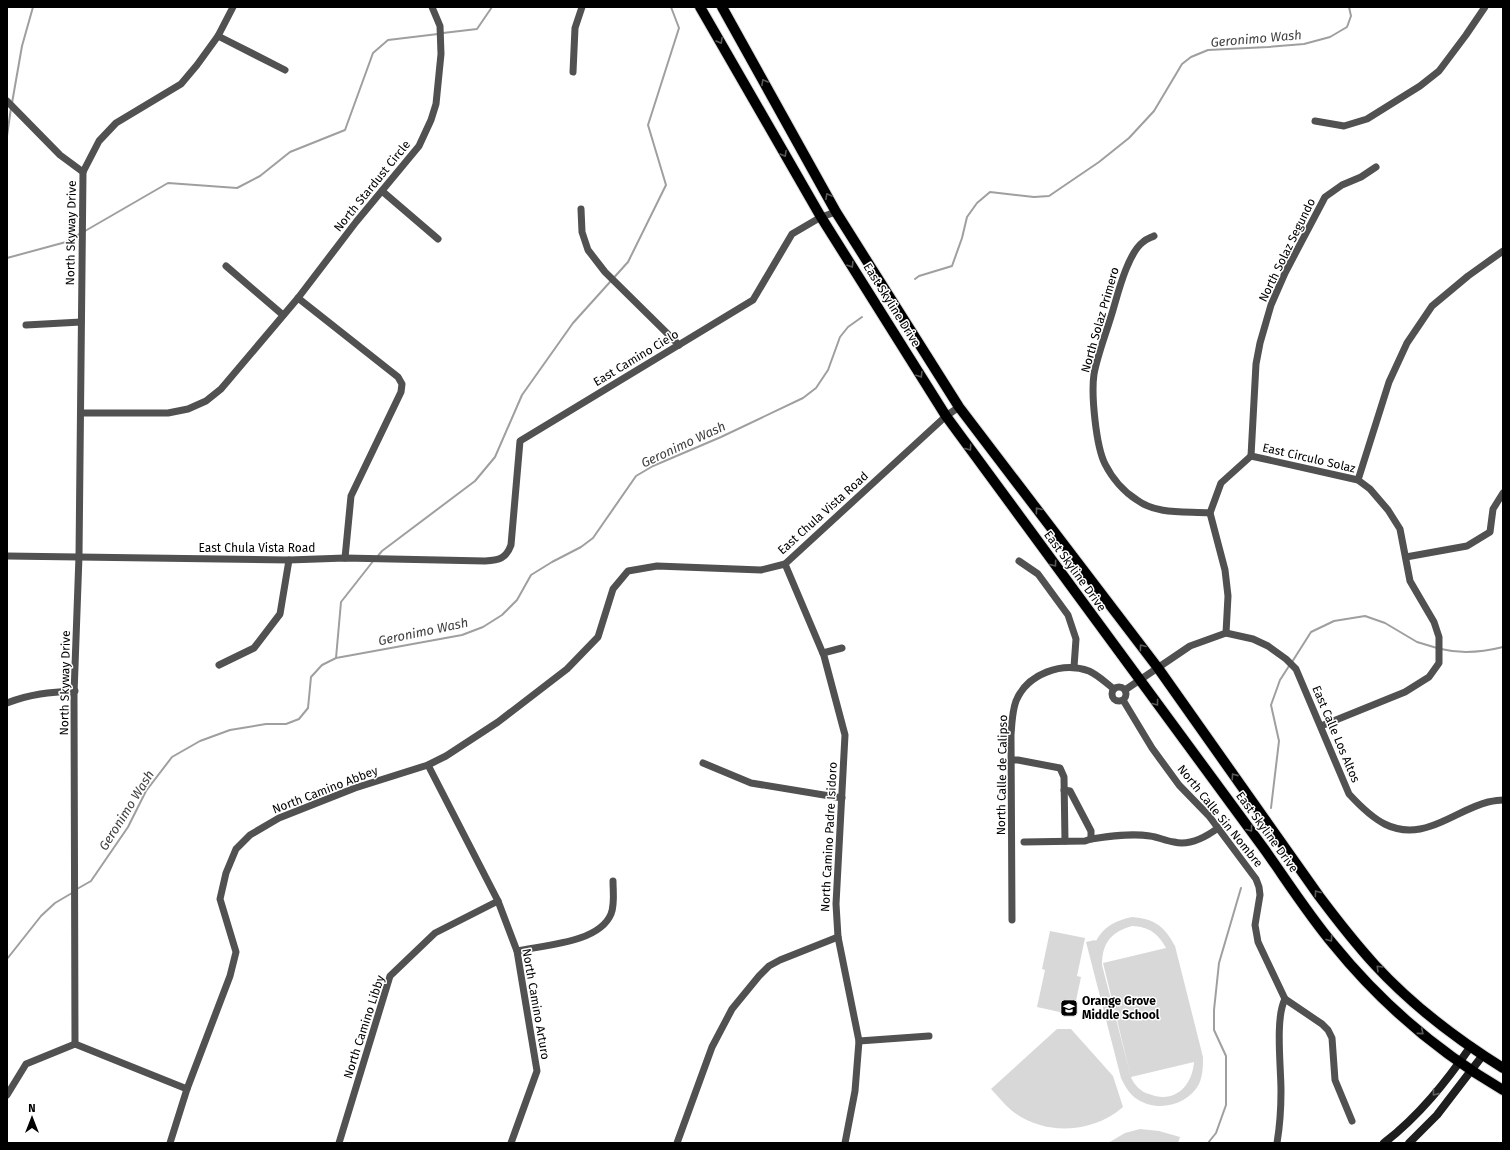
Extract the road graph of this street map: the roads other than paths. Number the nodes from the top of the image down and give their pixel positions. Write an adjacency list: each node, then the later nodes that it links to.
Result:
1 (233, 7): 7 (street, North Skyway Drive)
2 (432, 7): 14 (street, North Stardust Circle)
3 (582, 7): 9 (street)
4 (700, 7): 17 (main road, East Skyline Drive, one-way to 17)
5 (722, 7): 16 (main road, East Skyline Drive, one-way to 5)
6 (1485, 7): 11 (street)
7 (218, 36): 8 (street); 13 (street, North Skyway Drive)
8 (285, 70)
9 (573, 72)
10 (7, 101): 13 (street)
11 (1315, 121)
12 (1376, 167): 30 (street, North Solaz Segundo)
13 (83, 172): 24 (street, North Skyway Drive)
14 (382, 191): 19 (street); 22 (street, North Stardust Circle)
15 (581, 209): 26 (street)
16 (836, 212): 17 (street, East Camino Cielo); 27 (main road, East Skyline Drive)
17 (821, 217): 26 (street, East Camino Cielo); 29 (main road, East Skyline Drive, one-way to 29)
18 (1154, 236): 33 (street, North Solaz Primero)
19 (438, 239)
20 (1503, 251): 31 (street)
21 (226, 266): 23 (street)
22 (298, 298): 23 (street, North Stardust Circle); 38 (street)
23 (283, 315): 28 (street, North Stardust Circle)
24 (81, 322): 25 (street); 28 (street, North Skyway Drive)
25 (26, 325)
26 (679, 345): 36 (street, East Camino Cielo)
27 (959, 407): 29 (street, East Chula Vista Road); 48 (main road, East Skyline Drive, one-way to 27)
28 (82, 413): 35 (street, North Skyway Drive)
29 (946, 416): 41 (street, East Chula Vista Road); 49 (main road, East Skyline Drive, one-way to 49)
30 (1250, 456): 31 (street, East Circulo Solaz); 33 (street, East Circulo Solaz)
31 (1358, 480): 37 (street, East Circulo Solaz)
32 (1503, 492): 37 (street)
33 (1210, 513): 43 (street)
34 (7, 556): 35 (street, East Chula Vista Road)
35 (80, 556): 39 (street, East Chula Vista Road); 52 (street, North Skyway Drive)
36 (506, 556): 38 (street, East Chula Vista Road)
37 (1406, 557): 55 (street, East Circulo Solaz)
38 (345, 558): 39 (street, East Chula Vista Road)
39 (289, 560): 46 (street)
40 (1019, 561): 47 (street)
41 (784, 564): 42 (street, East Chula Vista Road); 45 (street, North Camino Padre Isidoro)
42 (628, 571): 58 (street, North Camino Abbey)
43 (1226, 633): 48 (street); 55 (street, East Calle Los Altos)
44 (842, 648): 45 (street)
45 (823, 654): 60 (street, North Camino Padre Isidoro)
46 (219, 665)
47 (1074, 668): 50 (street, North Calle Sin Nombre); 56 (street, North Calle de Calipso)
48 (1158, 668): 49 (street); 75 (main road, East Skyline Drive, one-way to 48)
49 (1139, 680): 51 (street); 77 (main road, East Skyline Drive, one-way to 77)
50 (1114, 689): 51 (street); 53 (street, North Calle Sin Nombre)
51 (1125, 690): 53 (street)
52 (74, 691): 54 (street); 74 (street, North Skyway Drive)
53 (1123, 700): 62 (street, North Calle Sin Nombre)
54 (7, 703)
55 (1321, 726): 61 (street, East Calle Los Altos)
56 (1011, 760): 59 (street); 68 (street, North Calle de Calipso)
57 (703, 763): 60 (street)
58 (428, 765): 67 (street, North Camino Arturo); 80 (street, North Camino Abbey)
59 (1064, 790): 63 (street); 64 (street)
60 (842, 798): 69 (street, North Camino Padre Isidoro)
61 (1503, 800)
62 (1218, 828): 63 (street); 71 (street, North Calle Sin Nombre)
63 (1091, 839): 64 (street)
64 (1065, 841): 65 (street)
65 (1024, 842)
66 (613, 881): 70 (street)
67 (498, 901): 70 (street, North Camino Arturo); 85 (street, North Camino Libby)
68 (1012, 920)
69 (838, 937): 73 (street, North Camino Padre Isidoro); 87 (street)
70 (517, 951): 86 (street, North Camino Arturo)
71 (1285, 999): 83 (street); 89 (street)
72 (929, 1036): 73 (street)
73 (859, 1041): 88 (street, North Camino Padre Isidoro)
74 (75, 1044): 80 (street); 82 (street)
75 (1471, 1046): 76 (main road, East Skyline Drive); 77 (main road)
76 (1483, 1055): 78 (main road, East Skyline Drive); 79 (main road)
77 (1459, 1063): 79 (main road, East Skyline Drive); 90 (main road, one-way to 90)
78 (1503, 1068)
79 (1472, 1071): 81 (main road, East Skyline Drive); 91 (main road)
80 (187, 1089): 84 (street, North Camino Abbey)
81 (1503, 1090)
82 (7, 1095)
83 (1352, 1122)
84 (170, 1143)
85 (339, 1143)
86 (512, 1143)
87 (677, 1143)
88 (845, 1143)
89 (1277, 1143)
90 (1384, 1143)
91 (1409, 1143)

